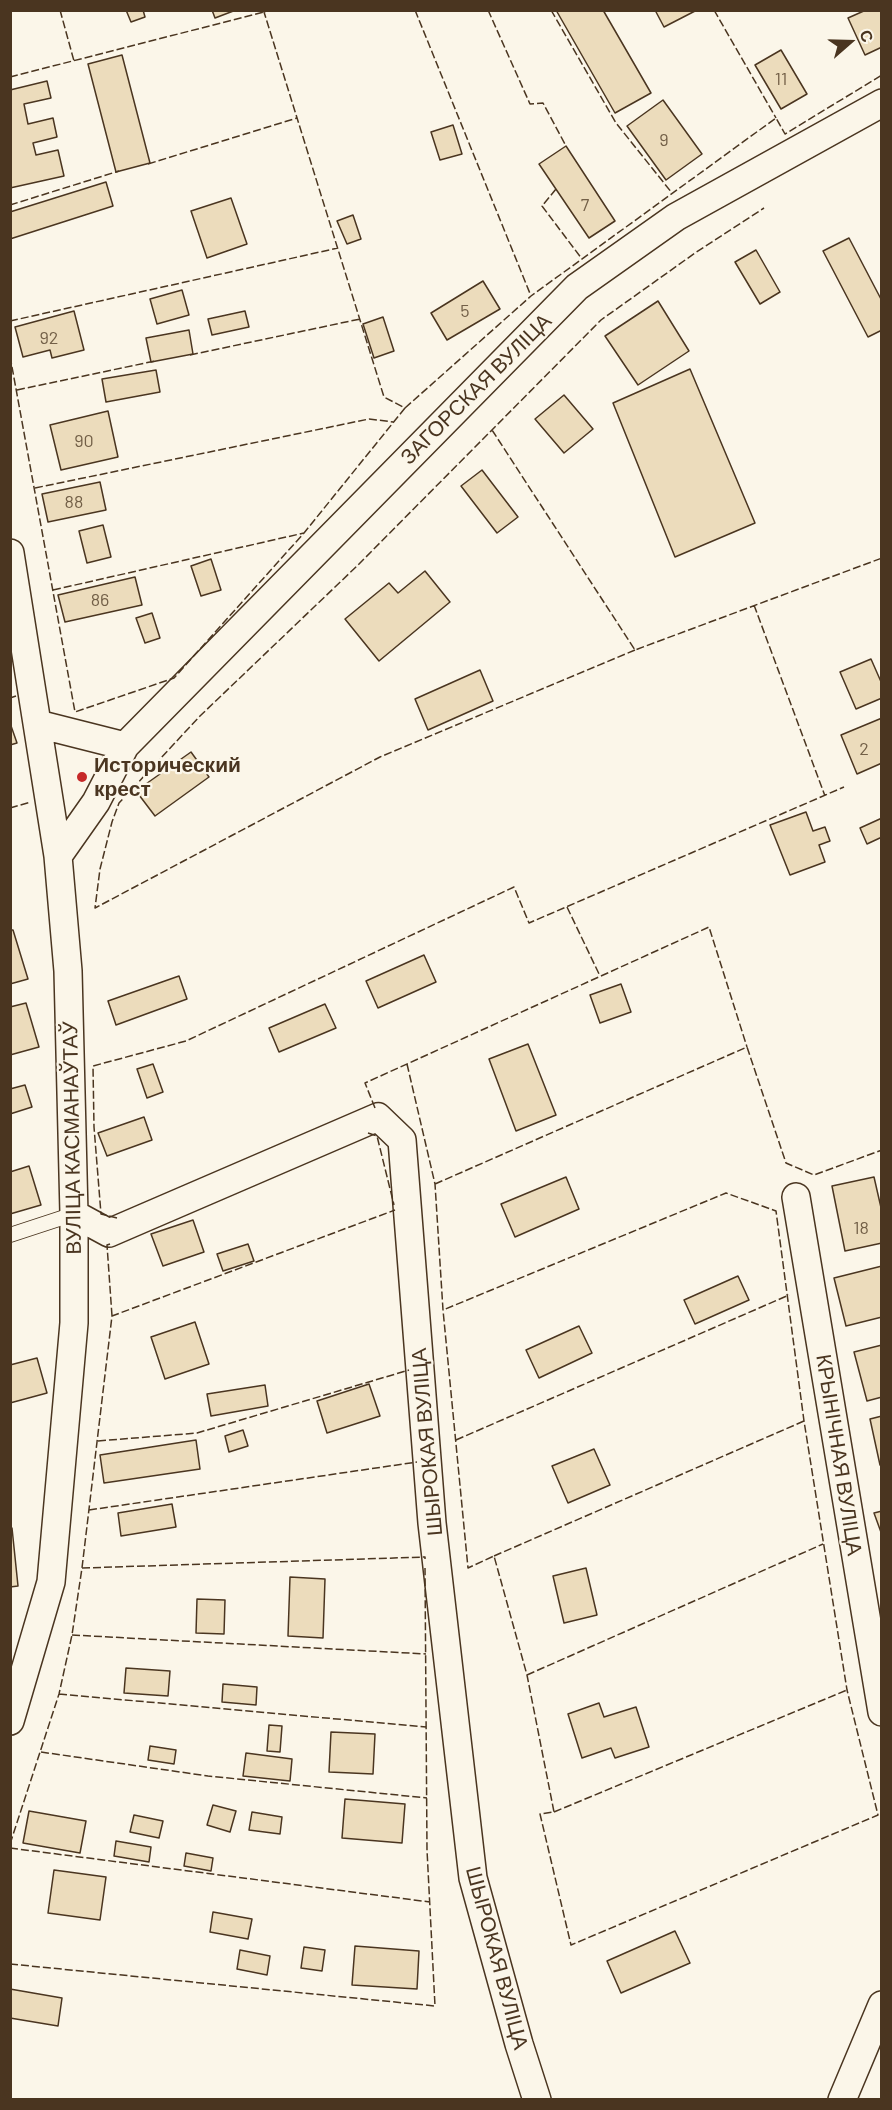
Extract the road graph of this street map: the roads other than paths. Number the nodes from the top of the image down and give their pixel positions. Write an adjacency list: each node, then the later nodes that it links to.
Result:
1 (882, 103): 4 (street, ЗАГОРСКАЯ ВУЛІЦА)
2 (10, 553): 3 (street, ВУЛІЦА КАСМАНАЎТАЎ)
3 (38, 724): 4 (street); 5 (street, ВУЛІЦА КАСМАНАЎТАЎ)
4 (125, 746): 5 (street, ЗАГОРСКАЯ ВУЛІЦА)
5 (58, 856): 7 (street, ВУЛІЦА КАСМАНАЎТАЎ)
6 (796, 1197): 9 (street, КРЫНІЧНАЯ ВУЛІЦА)
7 (74, 1214): 8 (lane); 10 (street, ВУЛІЦА КАСМАНАЎТАЎ); 12 (street, ШЫРОКАЯ ВУЛІЦА)
8 (10, 1235)
9 (882, 1712)
10 (10, 1721)
11 (882, 2005): 13 (street)
12 (537, 2100)
13 (842, 2100)

